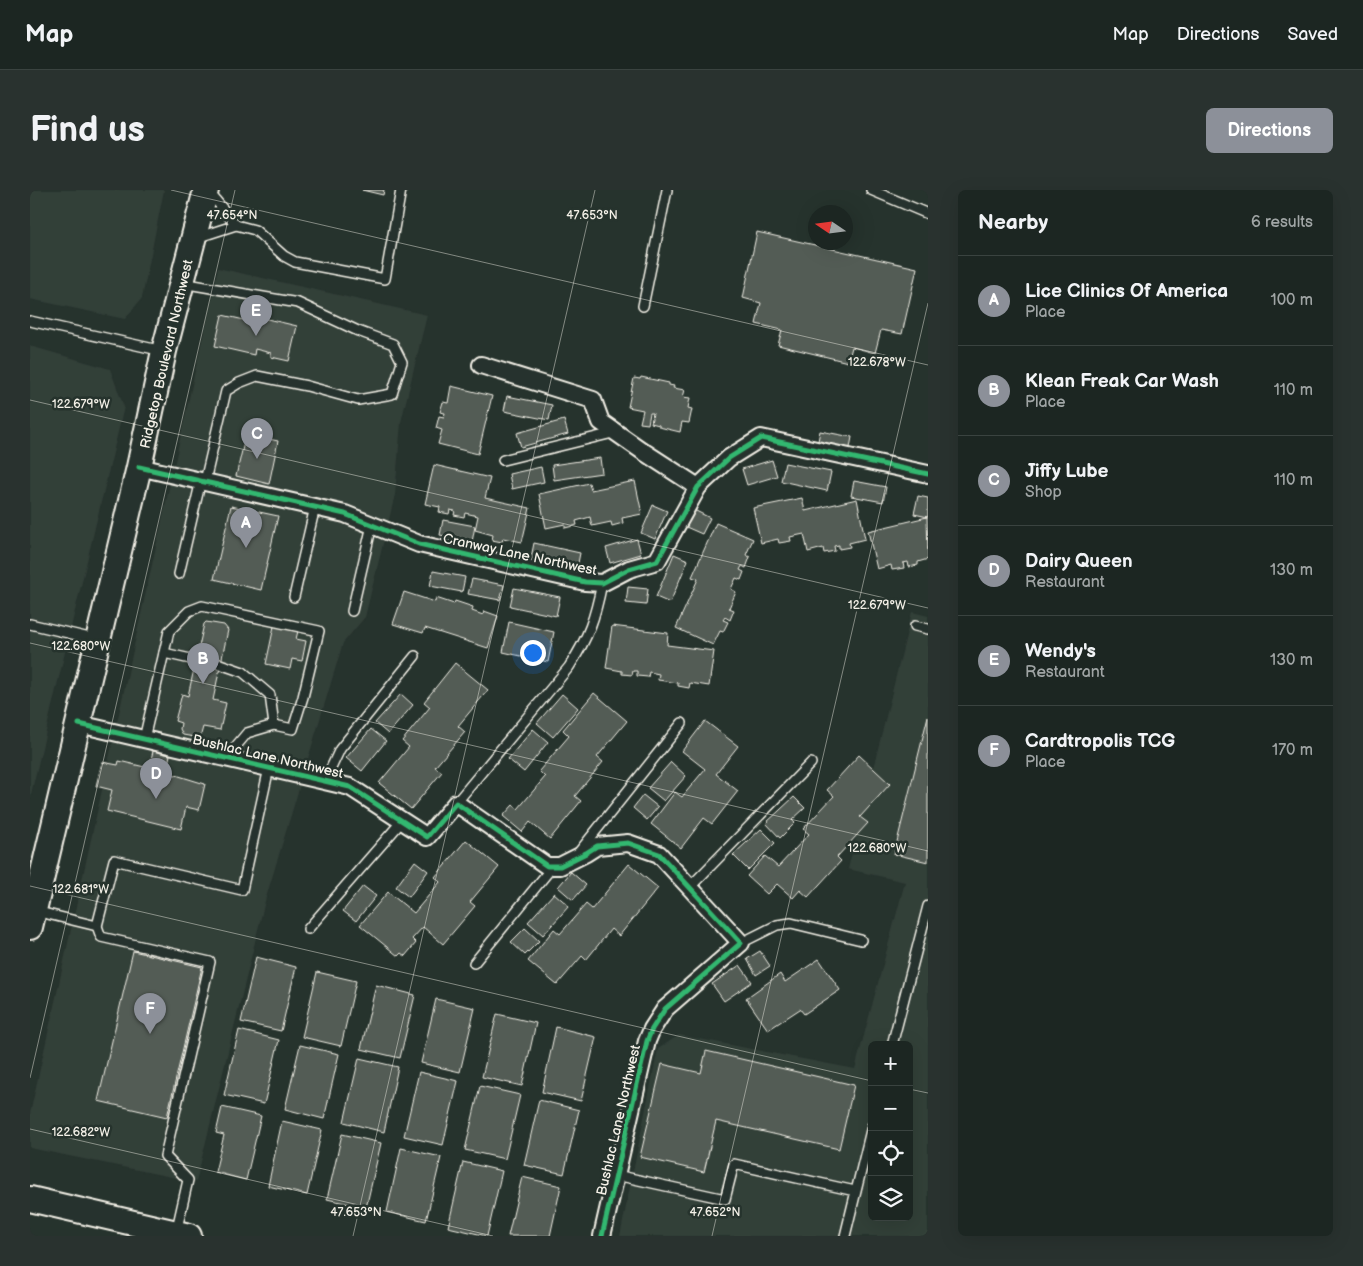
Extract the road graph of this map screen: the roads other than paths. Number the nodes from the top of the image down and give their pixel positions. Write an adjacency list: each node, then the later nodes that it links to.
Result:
1 (207, 190): 6 (lane); 7 (main road, Ridgetop Boulevard Northwest)
2 (401, 190): 6 (lane)
3 (667, 190): 9 (lane)
4 (871, 190): 5 (lane)
5 (928, 214)
6 (236, 225): 7 (lane)
7 (193, 239): 8 (main road, Ridgetop Boulevard Northwest)
8 (182, 283): 11 (main road, Ridgetop Boulevard Northwest); 17 (lane)
9 (643, 306)
10 (30, 321): 11 (lane)
11 (164, 351): 15 (main road, Ridgetop Boulevard Northwest)
12 (481, 365): 13 (street)
13 (617, 432): 14 (lane); 18 (street)
14 (503, 460)
15 (140, 467): 17 (street, Cranway Lane Northwest); 28 (main road, Ridgetop Boulevard Northwest)
16 (928, 474): 18 (street, Cranway Lane Northwest)
17 (203, 481): 19 (street, Cranway Lane Northwest); 21 (lane)
18 (698, 487): 22 (street, Cranway Lane Northwest)
19 (315, 507): 20 (street, Cranway Lane Northwest); 23 (lane)
20 (372, 525): 22 (street, Cranway Lane Northwest); 24 (lane)
21 (179, 574)
22 (602, 583): 41 (lane)
23 (294, 597)
24 (352, 611)
25 (30, 624): 28 (lane)
26 (915, 626): 27 (lane)
27 (928, 629)
28 (98, 640): 33 (main road, Ridgetop Boulevard Northwest)
29 (164, 653): 31 (lane); 35 (lane); 36 (lane)
30 (415, 656): 40 (lane)
31 (195, 660)
32 (220, 664): 35 (lane)
33 (79, 724): 36 (street, Bushlac Lane Northwest); 47 (main road, Ridgetop Boulevard Northwest)
34 (682, 724): 43 (lane)
35 (274, 725): 37 (lane)
36 (144, 739): 37 (street, Bushlac Lane Northwest)
37 (226, 758): 39 (street, Bushlac Lane Northwest)
38 (811, 763): 45 (lane)
39 (269, 768): 40 (street, Bushlac Lane Northwest); 48 (lane)
40 (325, 781): 42 (street, Bushlac Lane Northwest)
41 (456, 803): 42 (street, Bushlac Lane Northwest); 44 (street)
42 (402, 821): 49 (lane)
43 (572, 860): 44 (street); 45 (street)
44 (553, 866): 52 (lane)
45 (690, 887): 51 (street)
46 (928, 906): 53 (lane)
47 (32, 919): 48 (lane)
48 (98, 926): 58 (lane)
49 (308, 929)
50 (860, 940): 51 (lane)
51 (741, 943): 55 (street, Bushlac Lane Northwest)
52 (474, 964)
53 (893, 1041)
54 (871, 1131): 56 (lane)
55 (616, 1175): 56 (lane); 59 (street, Bushlac Lane Northwest)
56 (855, 1191): 60 (lane)
57 (30, 1199): 58 (main road)
58 (183, 1234)
59 (602, 1236)
60 (845, 1236)

